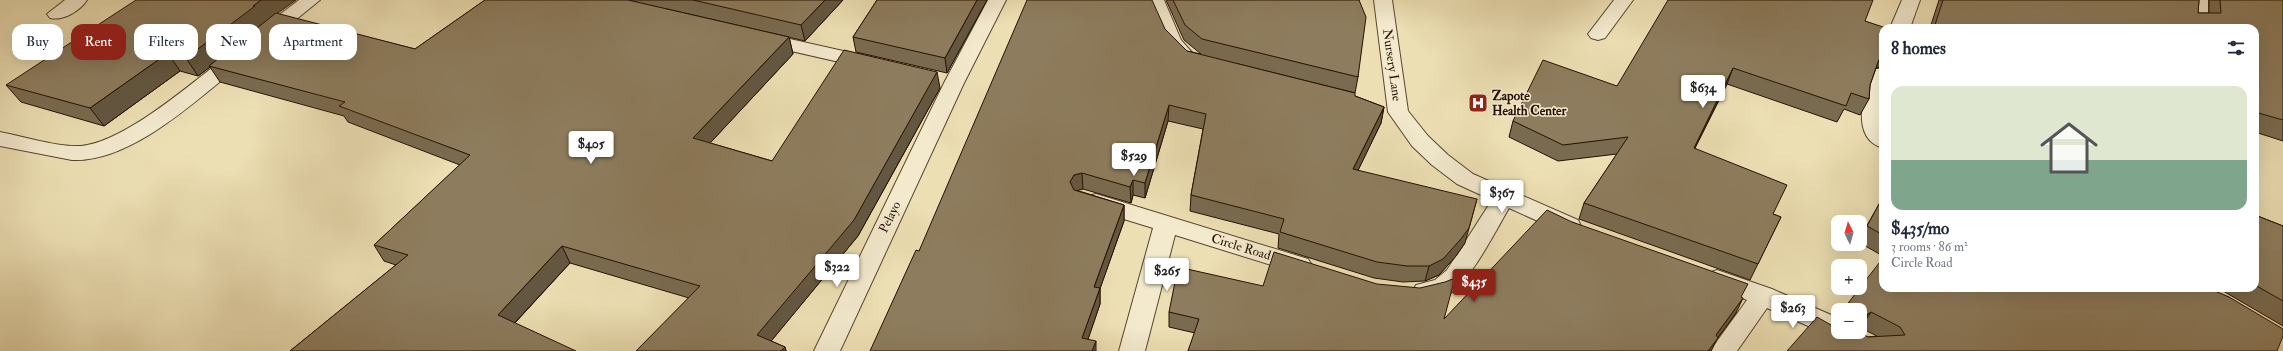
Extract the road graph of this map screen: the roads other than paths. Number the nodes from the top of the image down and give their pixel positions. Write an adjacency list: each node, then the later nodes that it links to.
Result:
1 (78, 0): 9 (street)
2 (311, 0): 20 (street)
3 (997, 0): 30 (street, Pelayo)
4 (1155, 0): 14 (street)
5 (1383, 0): 18 (street, Nursery Lane)
6 (1624, 0): 12 (street)
7 (1911, 0): 10 (street)
8 (2199, 0): 11 (street)
9 (57, 14)
10 (1902, 24)
11 (2198, 24)
12 (1598, 34)
13 (747, 35): 15 (street)
14 (1206, 66)
15 (885, 67)
16 (1879, 85): 19 (street)
17 (1375, 106): 18 (street)
18 (1398, 112): 21 (street, Nursery Lane)
19 (1879, 134)
20 (0, 139)
21 (1505, 197): 24 (street, Nursery Lane); 27 (street)
22 (1083, 198): 23 (street, Circle Road)
23 (1166, 224): 25 (street, Circle Road); 31 (street)
24 (1585, 233)
25 (1322, 272)
26 (1697, 272): 28 (street)
27 (1408, 292)
28 (1764, 296): 29 (street); 32 (street)
29 (1831, 326)
30 (827, 351)
31 (1132, 351)
32 (1723, 351)

